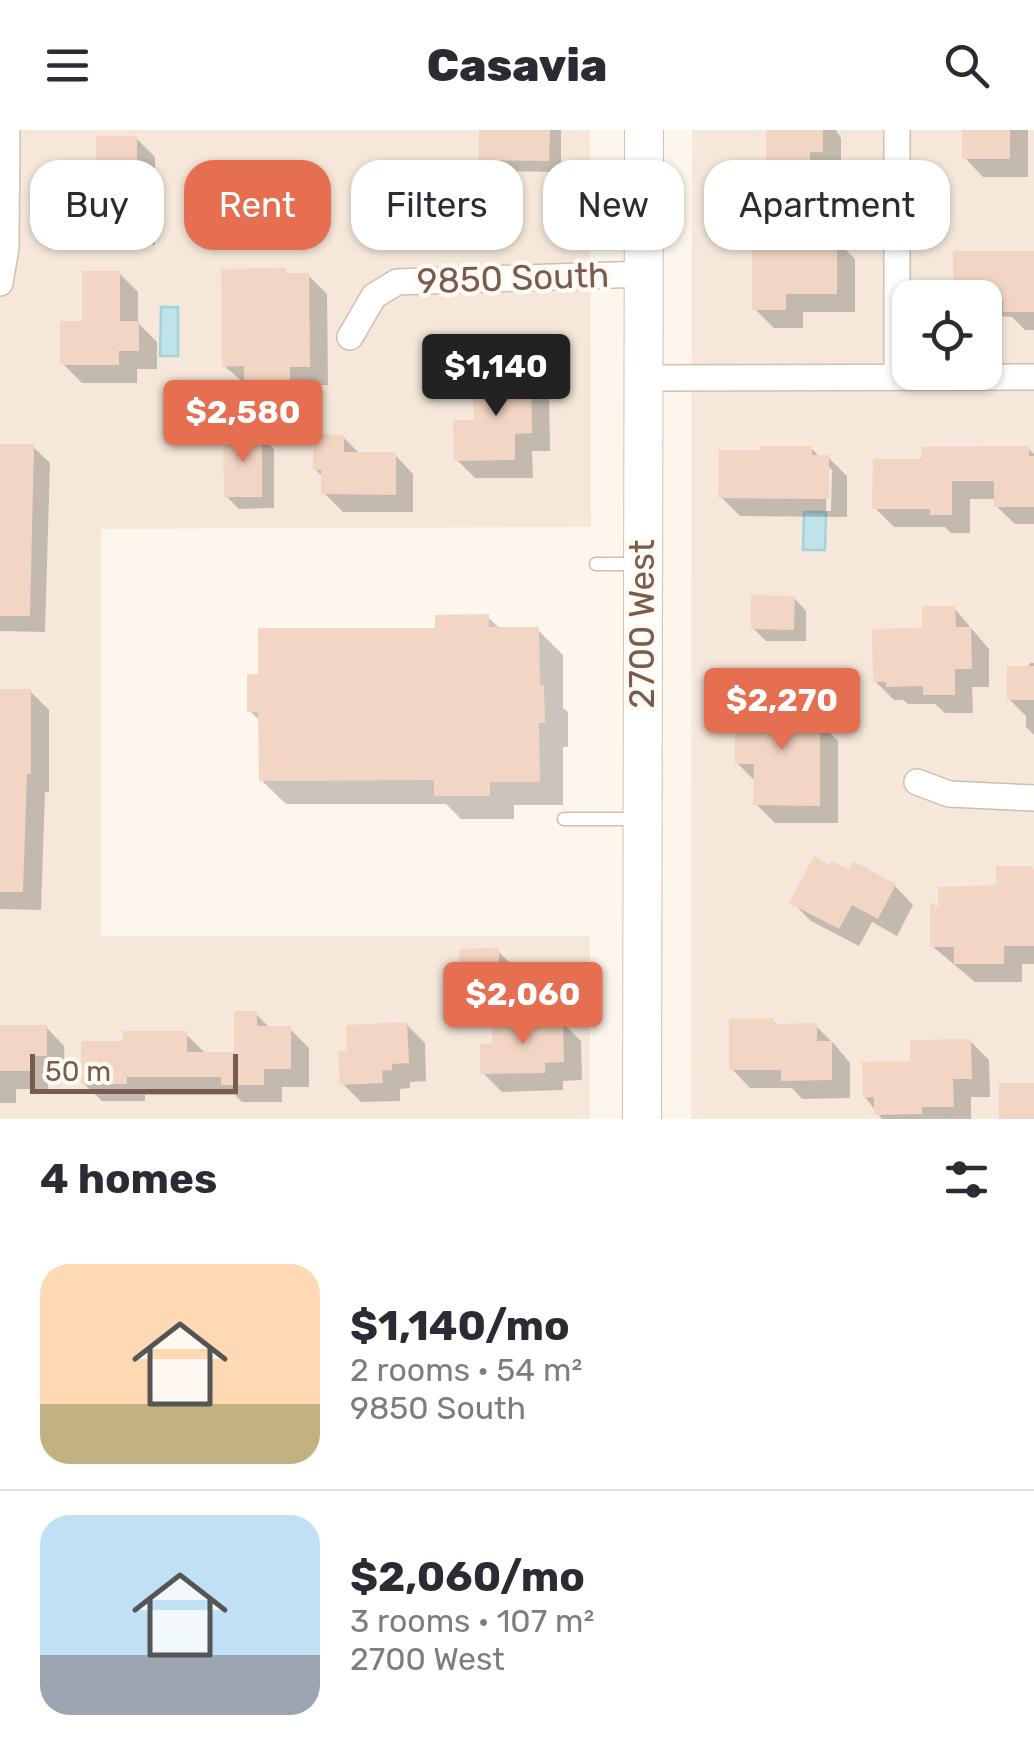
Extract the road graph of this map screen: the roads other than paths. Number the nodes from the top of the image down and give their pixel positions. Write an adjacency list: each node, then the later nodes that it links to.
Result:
1 (7, 130): 6 (street)
2 (644, 130): 4 (main road, 2700 West)
3 (897, 130): 5 (street)
4 (644, 274): 7 (street, 9850 South); 11 (main road, 2700 West)
5 (897, 280)
6 (0, 283)
7 (350, 336)
8 (892, 377): 11 (street)
9 (1002, 377): 10 (street)
10 (1034, 377)
11 (643, 378): 13 (main road, 2700 West)
12 (596, 564): 13 (lane)
13 (642, 564): 17 (main road, 2700 West)
14 (916, 782): 15 (street)
15 (1034, 798)
16 (564, 820): 17 (lane)
17 (642, 820): 18 (main road, 2700 West)
18 (642, 1119)

